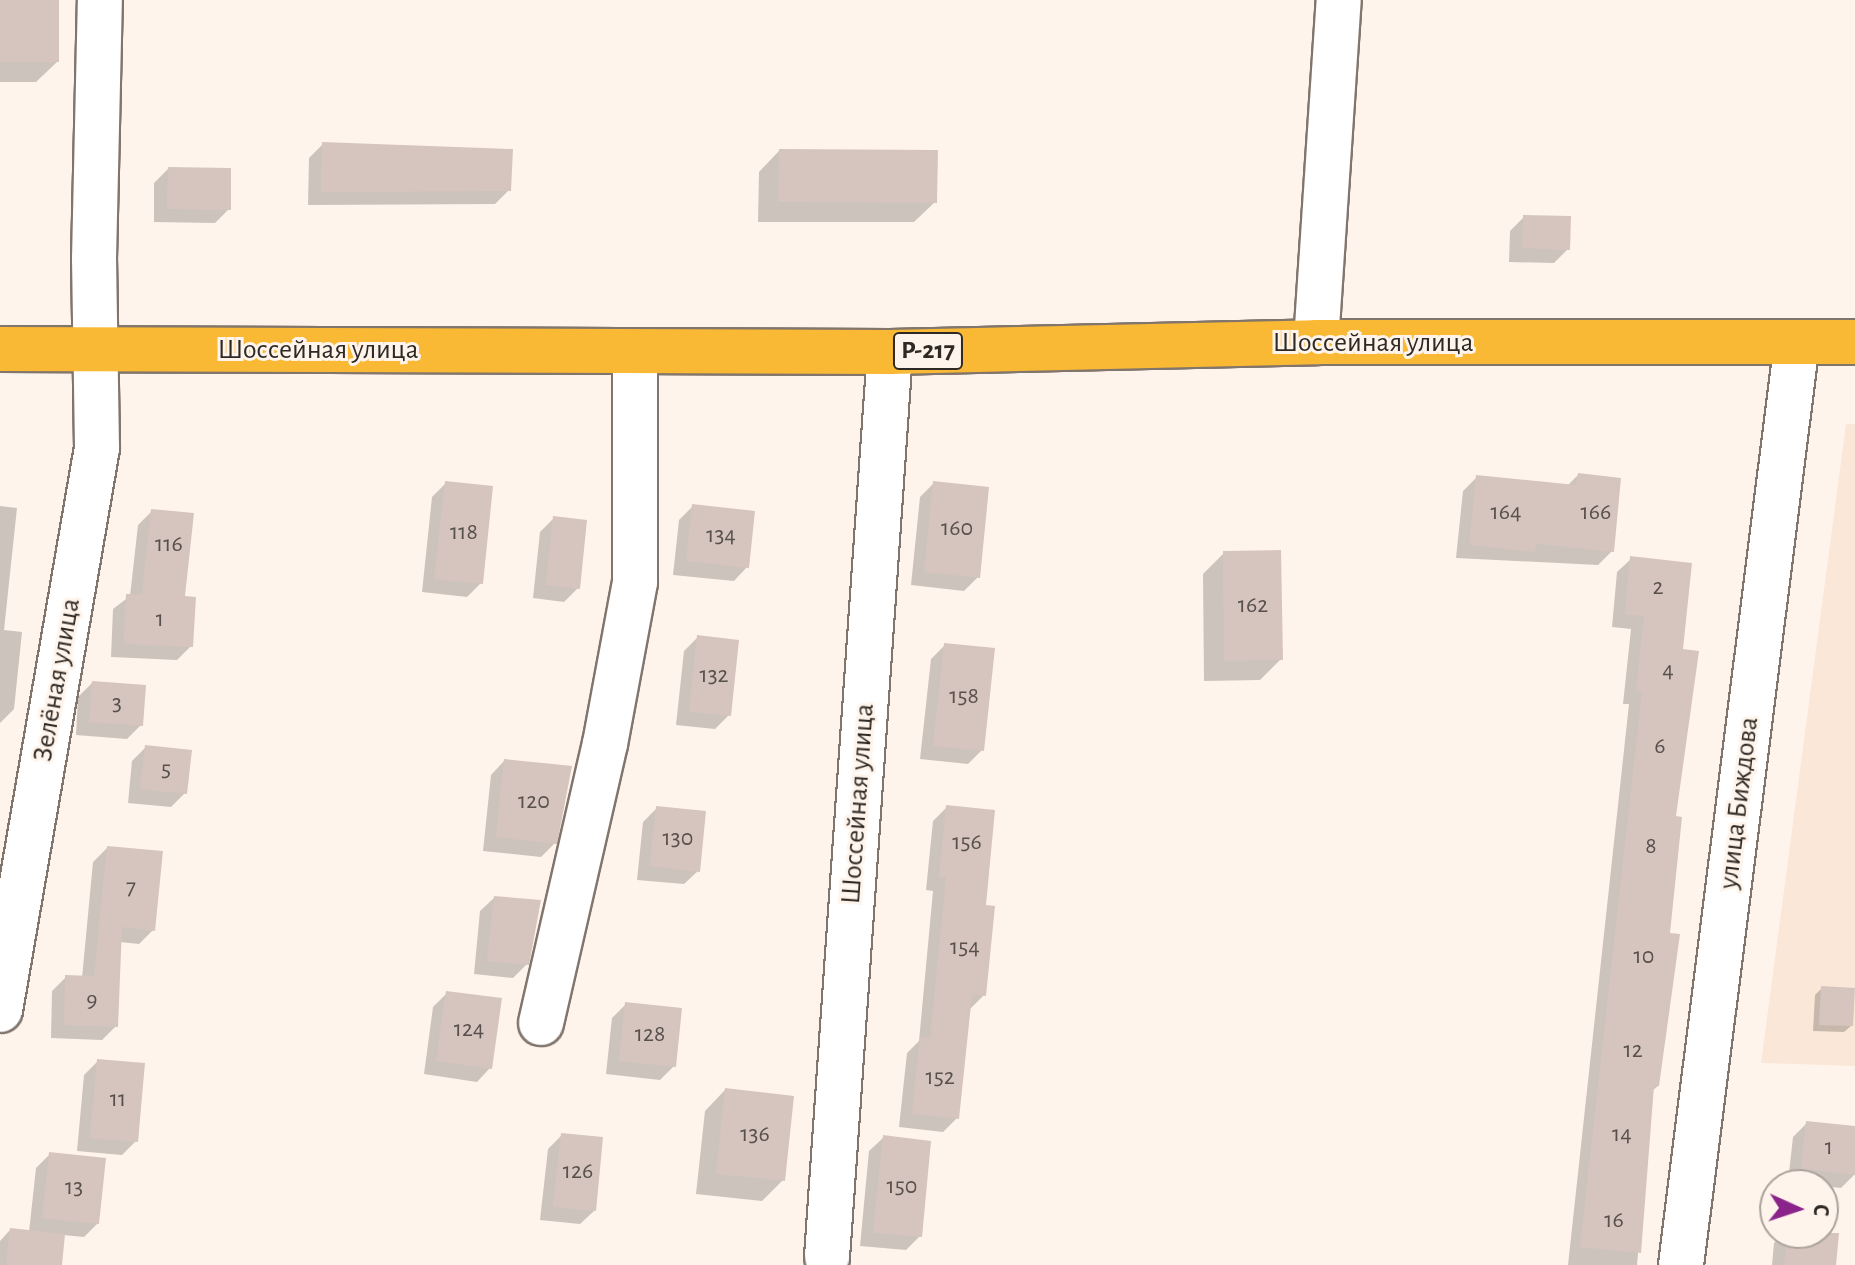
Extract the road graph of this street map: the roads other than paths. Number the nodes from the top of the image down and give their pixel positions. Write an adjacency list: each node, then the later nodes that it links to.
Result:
1 (100, 0): 6 (street, Зелёная улица)
2 (1339, 0): 3 (street)
3 (1316, 342): 4 (highway, Шоссейная улица / Р-217); 9 (highway, Шоссейная улица / Р-217)
4 (1797, 342): 5 (highway, Шоссейная улица / Р-217); 13 (street, улица Биждова)
5 (1855, 342)
6 (94, 348): 7 (highway, Шоссейная улица / Р-217); 8 (highway, Шоссейная улица / Р-217); 10 (street, Зелёная улица)
7 (0, 349)
8 (635, 352): 9 (highway, Шоссейная улица / Р-217); 11 (street)
9 (890, 352): 12 (street, Шоссейная улица)
10 (0, 1010)
11 (541, 1023)
12 (827, 1257)
13 (1681, 1265)

